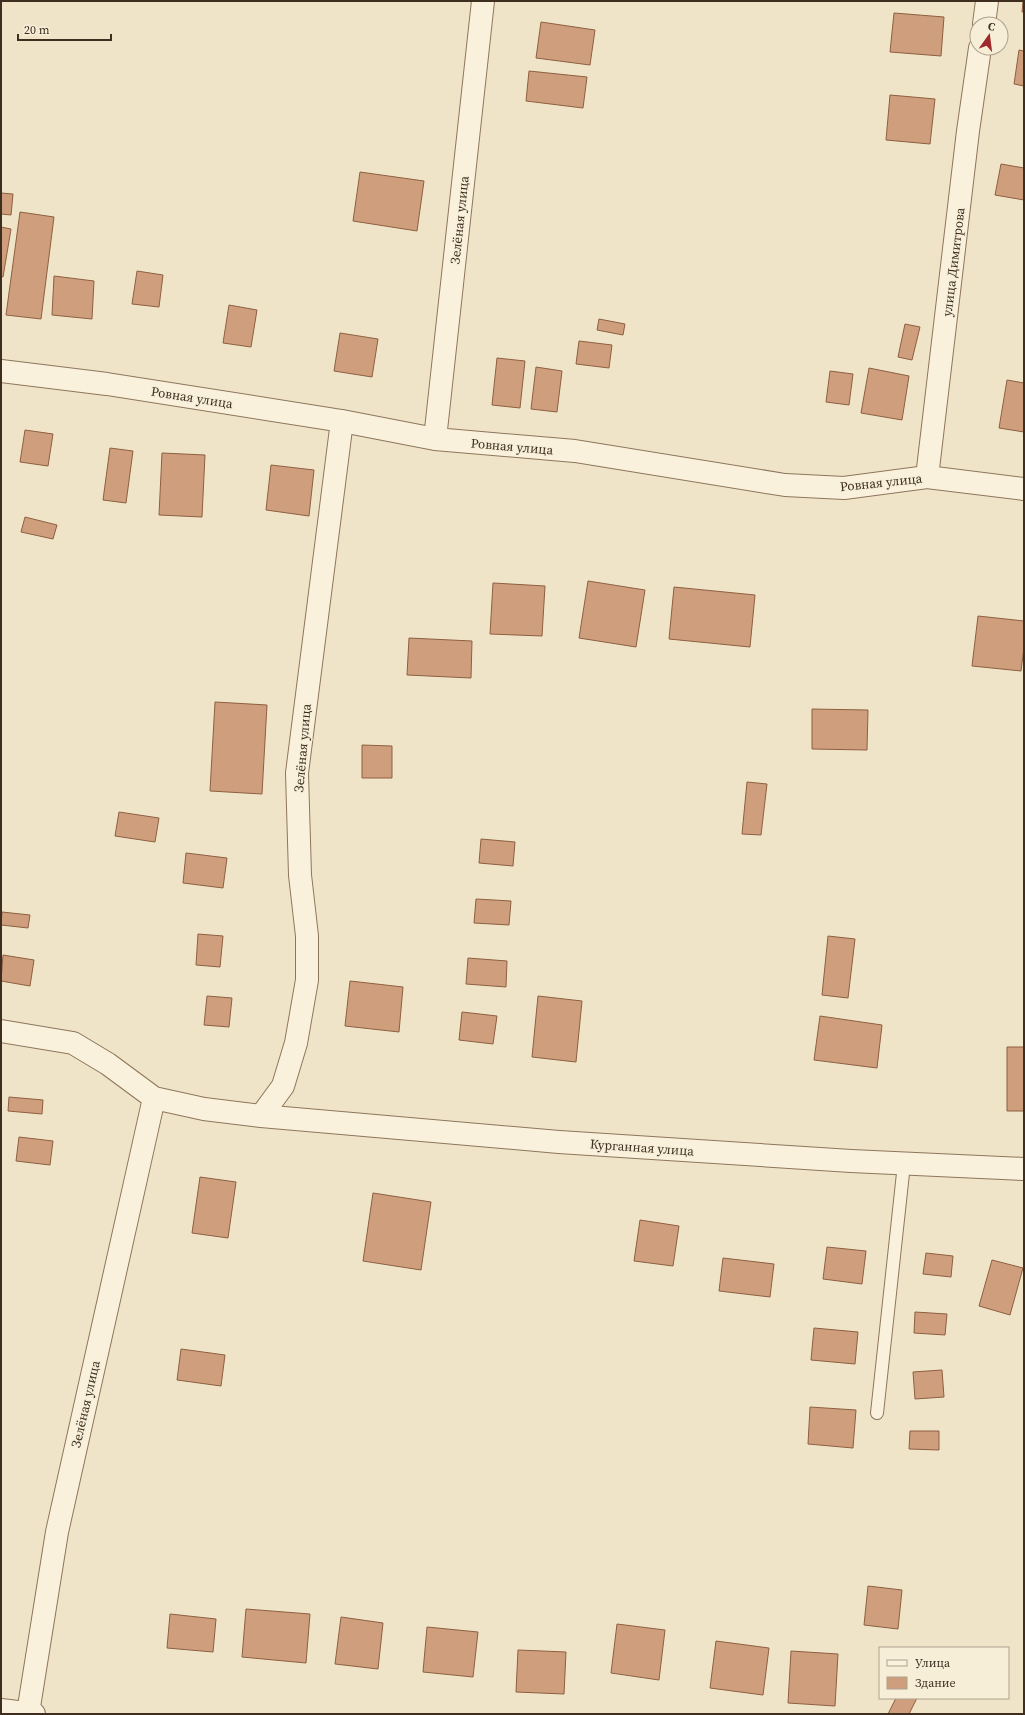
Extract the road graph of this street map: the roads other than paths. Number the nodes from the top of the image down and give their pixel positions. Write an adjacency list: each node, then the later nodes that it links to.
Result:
1 (483, 1): 7 (street, Зелёная улица)
2 (987, 1): 3 (street)
3 (985, 16)
4 (979, 56): 8 (street, улица Димитрова)
5 (1, 371): 6 (street, Ровная улица)
6 (342, 421): 7 (street, Ровная улица); 12 (street, Зелёная улица)
7 (435, 439): 8 (street, Ровная улица)
8 (927, 477): 9 (street, Ровная улица)
9 (1024, 488)
10 (1, 1031): 11 (street)
11 (154, 1098): 12 (street, Курганная улица); 17 (street, Зелёная улица)
12 (261, 1116): 13 (street, Курганная улица)
13 (904, 1164): 14 (street, Курганная улица); 15 (lane)
14 (1024, 1169)
15 (877, 1413)
16 (1, 1710): 17 (street)
17 (31, 1713)

